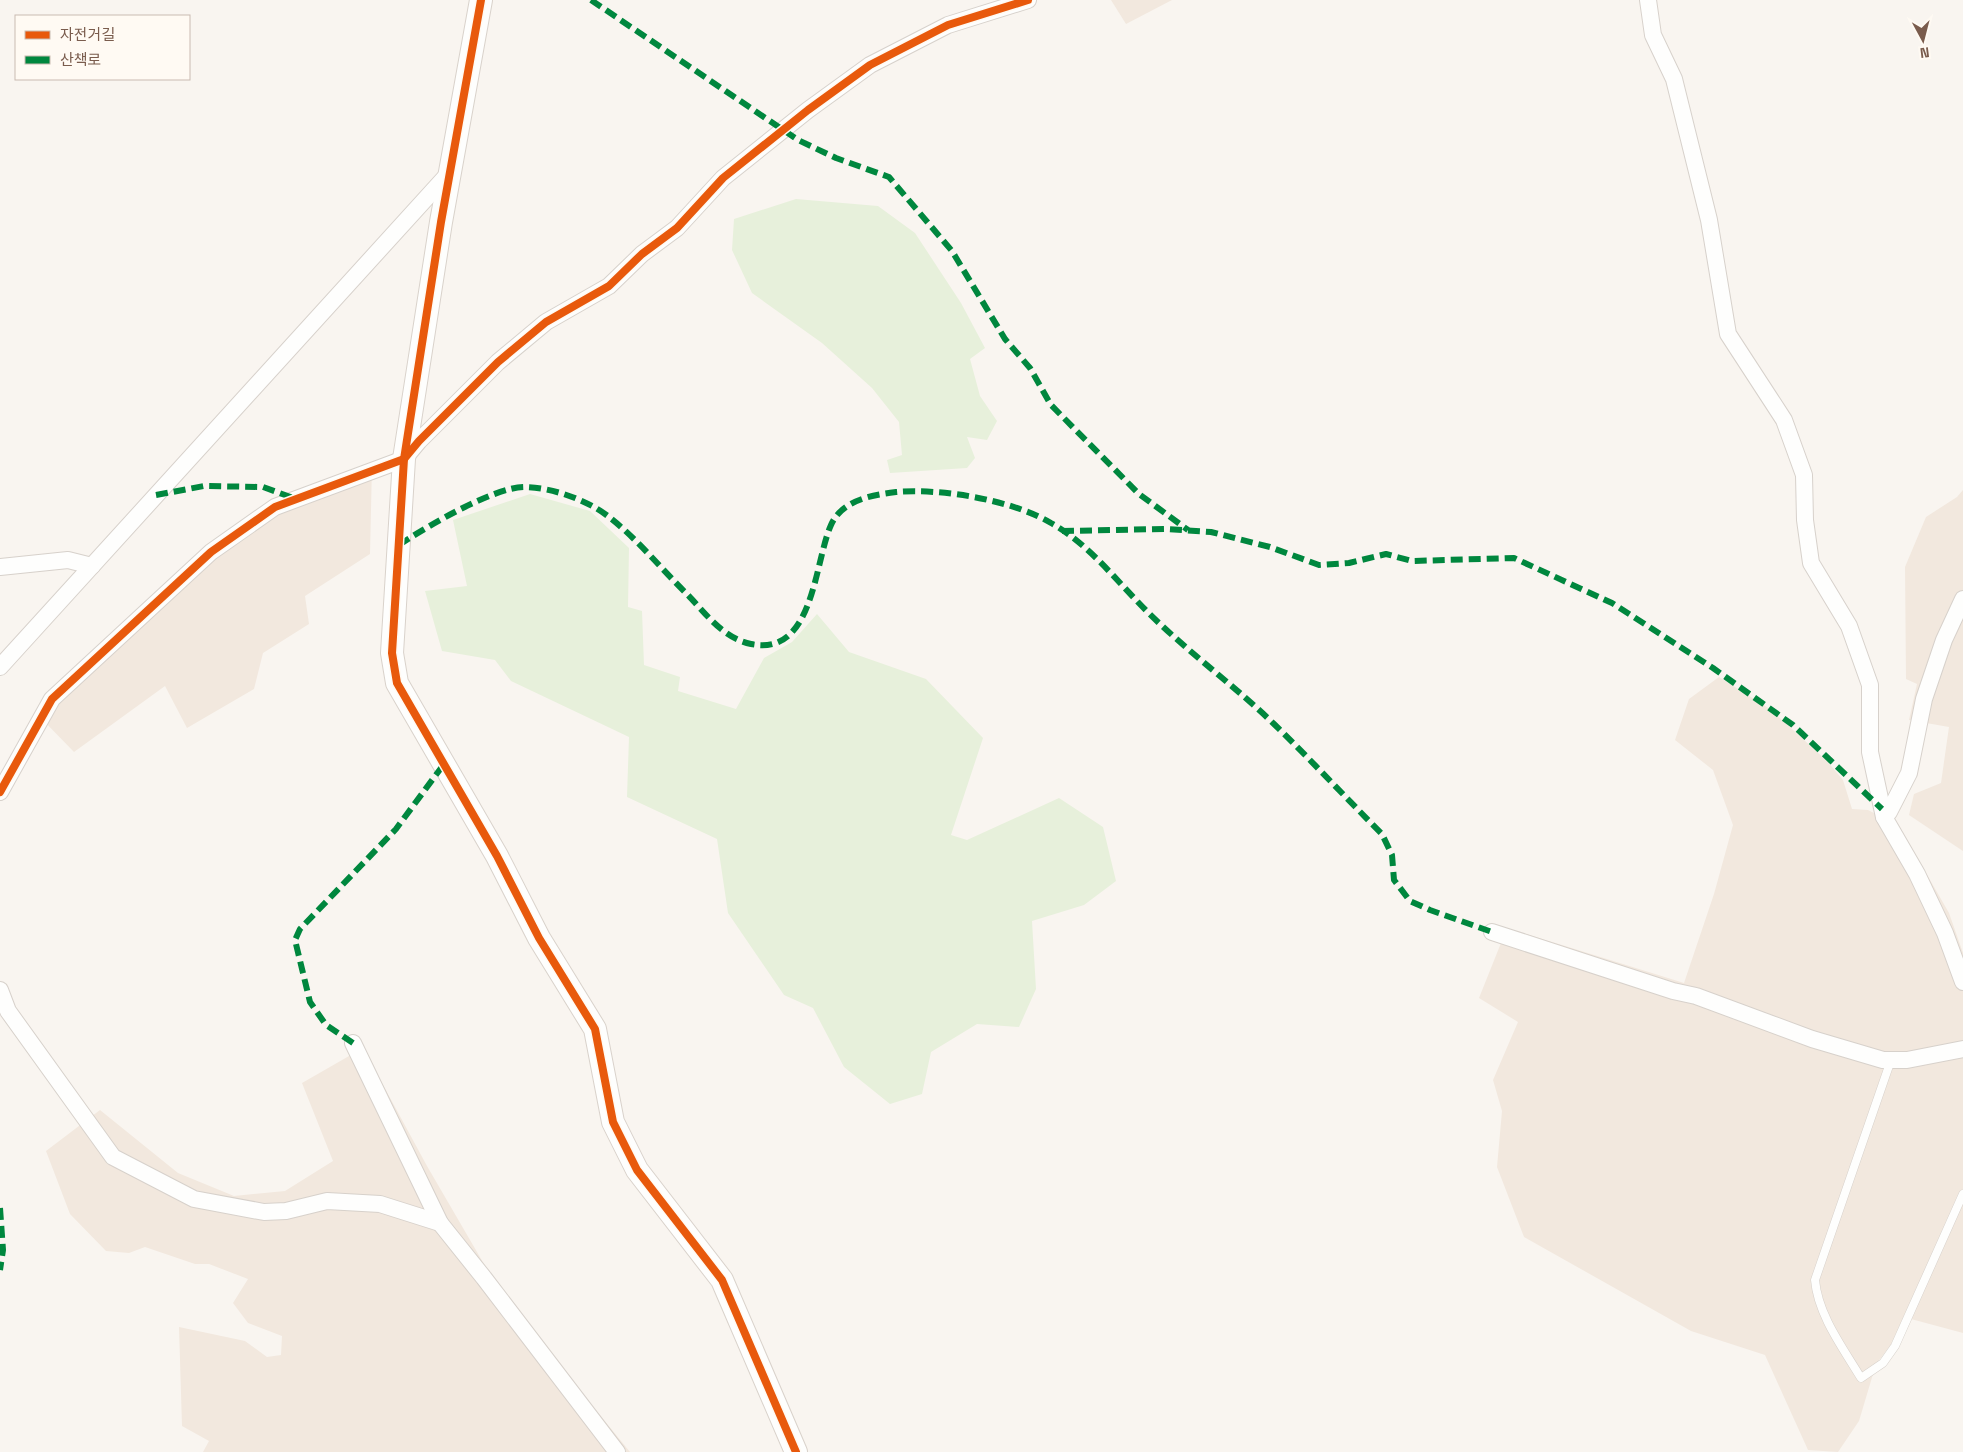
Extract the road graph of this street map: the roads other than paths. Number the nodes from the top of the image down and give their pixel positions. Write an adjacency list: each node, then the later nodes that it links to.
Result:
1 (481, 0): 4 (street)
2 (1028, 0): 5 (street)
3 (1648, 0): 11 (street)
4 (451, 170): 5 (street); 6 (street)
5 (404, 460): 10 (street); 21 (street)
6 (92, 566): 7 (street); 9 (street)
7 (0, 567)
8 (1963, 599): 11 (street)
9 (0, 667)
10 (0, 792)
11 (1884, 817): 13 (street)
12 (1492, 932): 17 (street)
13 (1963, 982)
14 (0, 990): 19 (street)
15 (353, 1043): 19 (street)
16 (1963, 1049): 17 (street)
17 (1891, 1060): 18 (lane)
18 (1963, 1194)
19 (440, 1223): 20 (street)
20 (617, 1452)
21 (796, 1452)

